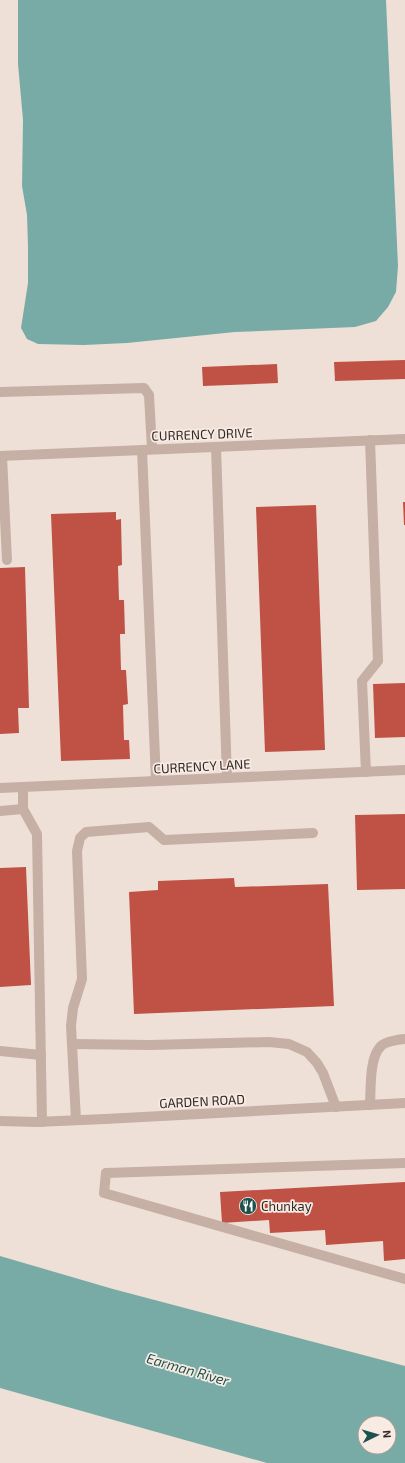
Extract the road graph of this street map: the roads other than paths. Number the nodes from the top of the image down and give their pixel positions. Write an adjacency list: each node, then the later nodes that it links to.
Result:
1 (0, 392): 5 (street)
2 (405, 439): 3 (street, CURRENCY DRIVE)
3 (370, 440): 4 (street, CURRENCY DRIVE); 10 (street)
4 (216, 447): 5 (street, CURRENCY DRIVE); 11 (street)
5 (147, 450): 6 (street, CURRENCY DRIVE); 12 (street)
6 (1, 456): 7 (street)
7 (2, 507): 8 (street)
8 (7, 560)
9 (405, 770): 10 (street, CURRENCY LANE)
10 (366, 772): 11 (street, CURRENCY LANE)
11 (227, 778): 12 (street, CURRENCY LANE)
12 (156, 781): 13 (street, CURRENCY LANE)
13 (23, 787): 14 (street, CURRENCY LANE); 15 (street)
14 (0, 788)
15 (23, 809): 16 (street); 21 (street)
16 (0, 811)
17 (313, 833): 19 (street)
18 (405, 1039): 23 (street)
19 (72, 1044): 24 (street); 25 (street)
20 (0, 1051): 21 (street)
21 (41, 1055): 27 (street)
22 (405, 1103): 23 (street, GARDEN ROAD)
23 (370, 1105): 24 (street, GARDEN ROAD)
24 (336, 1107): 25 (street, GARDEN ROAD)
25 (76, 1120): 27 (street, GARDEN ROAD)
26 (0, 1121): 27 (street, GARDEN ROAD)
27 (42, 1122)
28 (405, 1163): 29 (street)
29 (405, 1279)

